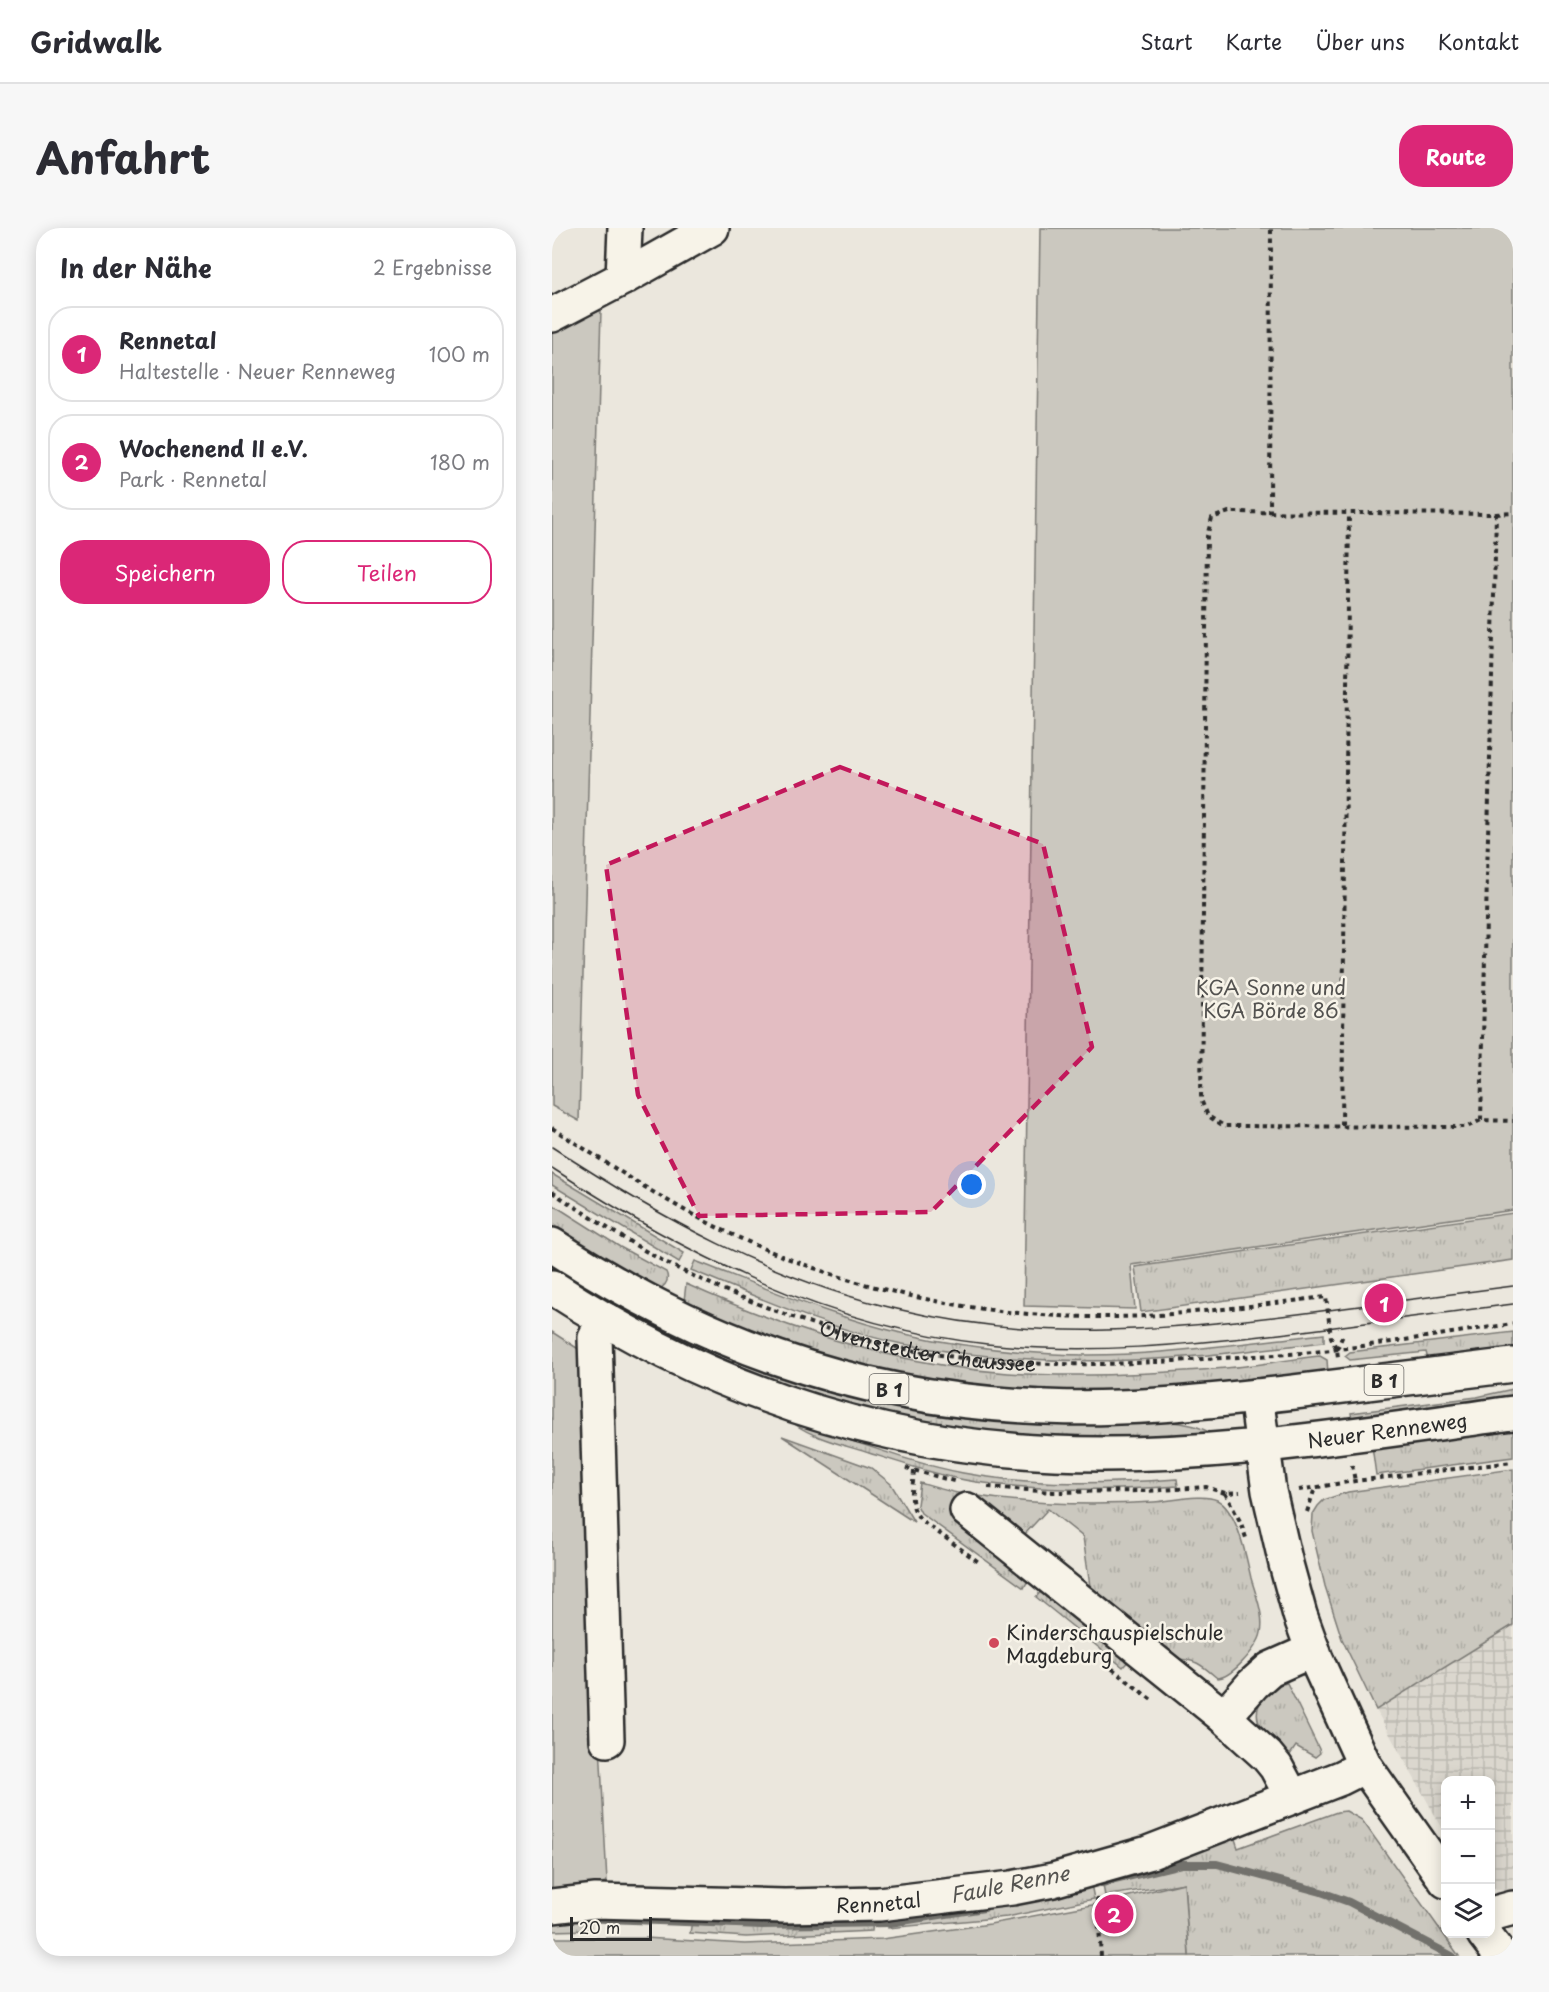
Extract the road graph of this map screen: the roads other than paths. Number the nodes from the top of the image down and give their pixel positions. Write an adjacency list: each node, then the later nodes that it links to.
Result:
1 (625, 228): 3 (street)
2 (712, 228): 3 (street)
3 (623, 278): 4 (street)
4 (552, 315)
5 (552, 1245): 9 (street, B 1)
6 (552, 1287): 7 (street, B 1)
7 (606, 1320): 11 (street, B 1); 15 (street)
8 (1513, 1365): 9 (street, B 1)
9 (1256, 1396): 11 (street)
10 (1513, 1413): 11 (street, Neuer Renneweg / B 1)
11 (1262, 1444): 13 (street)
12 (967, 1510): 14 (street)
13 (1313, 1650): 14 (street); 16 (street)
14 (1224, 1717): 17 (street)
15 (607, 1740)
16 (1365, 1766): 17 (street, Rennetal); 18 (street)
17 (1292, 1797): 19 (street, Rennetal)
18 (1441, 1874)
19 (552, 1906)
20 (1513, 1908): 21 (street)
21 (1495, 1913)
22 (1487, 1938): 23 (street)
23 (1502, 1956)

